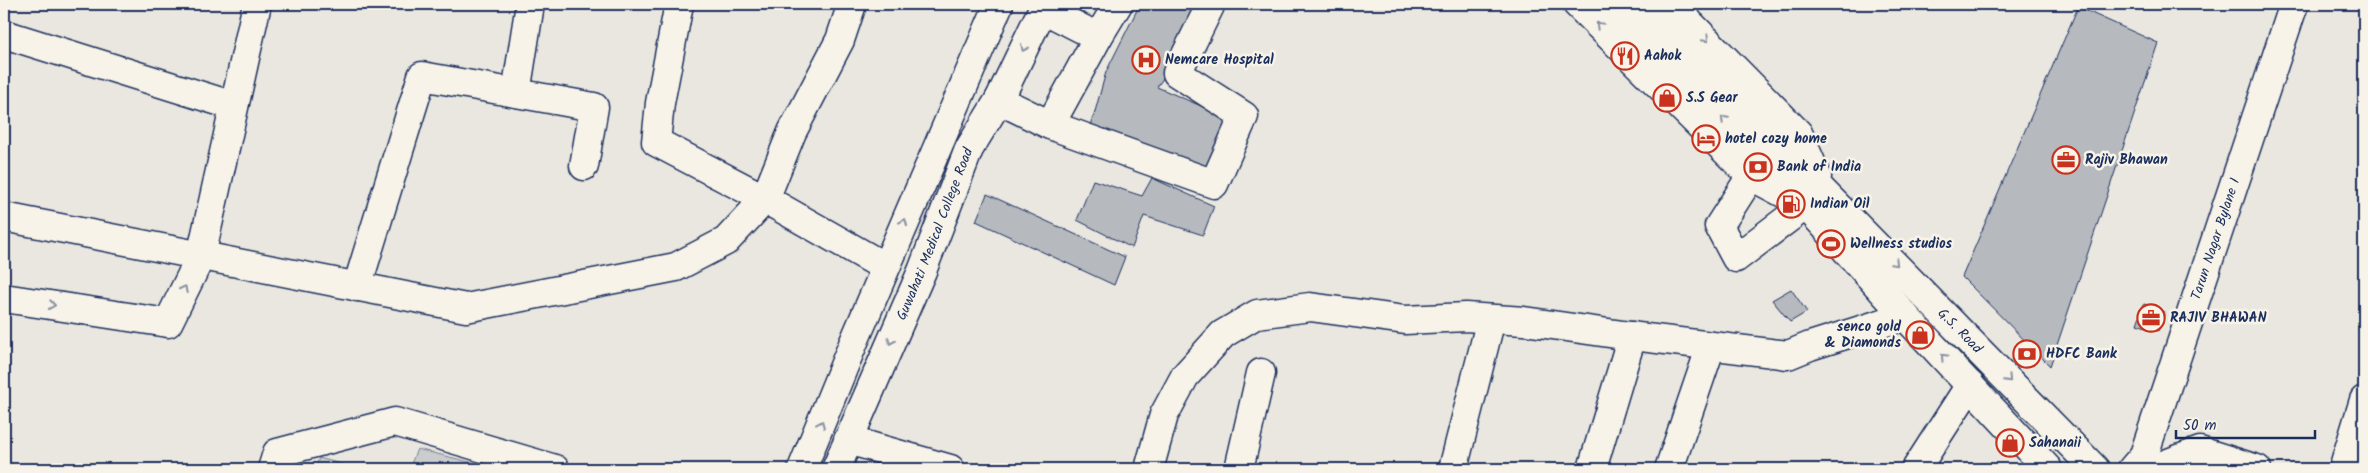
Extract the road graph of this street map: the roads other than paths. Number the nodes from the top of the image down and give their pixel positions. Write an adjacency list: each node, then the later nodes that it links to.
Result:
1 (257, 4): 18 (street)
2 (530, 4): 16 (street)
3 (679, 4): 26 (street)
4 (852, 4): 26 (street)
5 (999, 4): 21 (street)
6 (1118, 4): 15 (street)
7 (1577, 4): 23 (street, one-way to 7)
8 (1609, 4): 23 (street, one-way to 8)
9 (1639, 4): 23 (street)
10 (1672, 4): 25 (street, one-way to 25)
11 (2294, 4): 53 (street, Tarun Nagar Bylane 1)
12 (1035, 5): 15 (street); 17 (street)
13 (1210, 6): 20 (street)
14 (4, 34): 18 (street)
15 (1098, 37): 20 (street)
16 (516, 93): 24 (street); 30 (street)
17 (989, 94): 19 (street); 20 (street); 22 (street, Guwahati Medical College Road)
18 (234, 106): 28 (street)
19 (964, 120): 21 (street); 22 (street)
20 (1050, 125)
21 (940, 137): 29 (street, one-way to 21)
22 (969, 149): 39 (street, Guwahati Medical College Road, one-way to 39)
23 (1767, 163): 25 (street); 25 (street); 25 (street)
24 (584, 166)
25 (1815, 198): 32 (street); 52 (street, G.S. Road, one-way to 52)
26 (765, 199): 29 (street); 30 (street)
27 (4, 217): 28 (street)
28 (201, 256): 30 (street); 31 (street, one-way to 28)
29 (885, 267): 42 (street, one-way to 29)
30 (357, 287)
31 (4, 298)
32 (1906, 316): 35 (street); 37 (street, one-way to 32)
33 (1490, 319): 34 (street); 45 (street); 47 (street)
34 (1632, 336): 35 (street); 48 (street)
35 (1712, 346): 49 (street)
36 (1261, 373): 46 (street)
37 (1970, 385): 50 (street); 51 (street)
38 (2364, 400): 56 (street)
39 (848, 440): 43 (street, Guwahati Medical College Road); 44 (street)
40 (272, 469): 41 (street)
41 (555, 469)
42 (802, 469)
43 (836, 469)
44 (950, 469)
45 (1149, 469)
46 (1239, 469)
47 (1453, 469)
48 (1592, 469)
49 (1669, 469)
50 (1916, 469)
51 (2048, 469)
52 (2095, 469)
53 (2132, 469)
54 (2157, 469): 55 (street)
55 (2257, 469)
56 (2343, 469)

